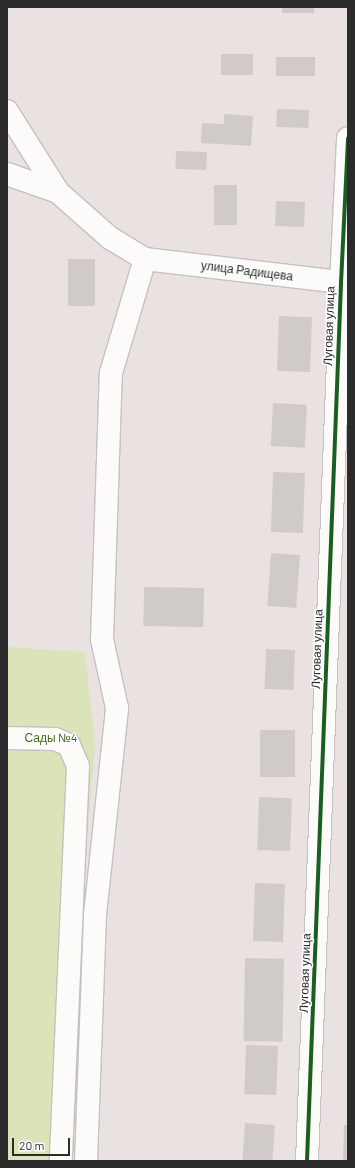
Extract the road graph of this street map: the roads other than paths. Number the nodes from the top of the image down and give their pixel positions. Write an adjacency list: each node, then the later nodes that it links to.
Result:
1 (7, 111): 4 (street)
2 (348, 138): 6 (street, Луговая улица)
3 (7, 174): 4 (street)
4 (58, 192): 5 (street)
5 (145, 258): 6 (street, улица Радищева); 9 (street)
6 (344, 283): 10 (street, Луговая улица)
7 (7, 738): 8 (street)
8 (61, 1161)
9 (86, 1161)
10 (308, 1161)

